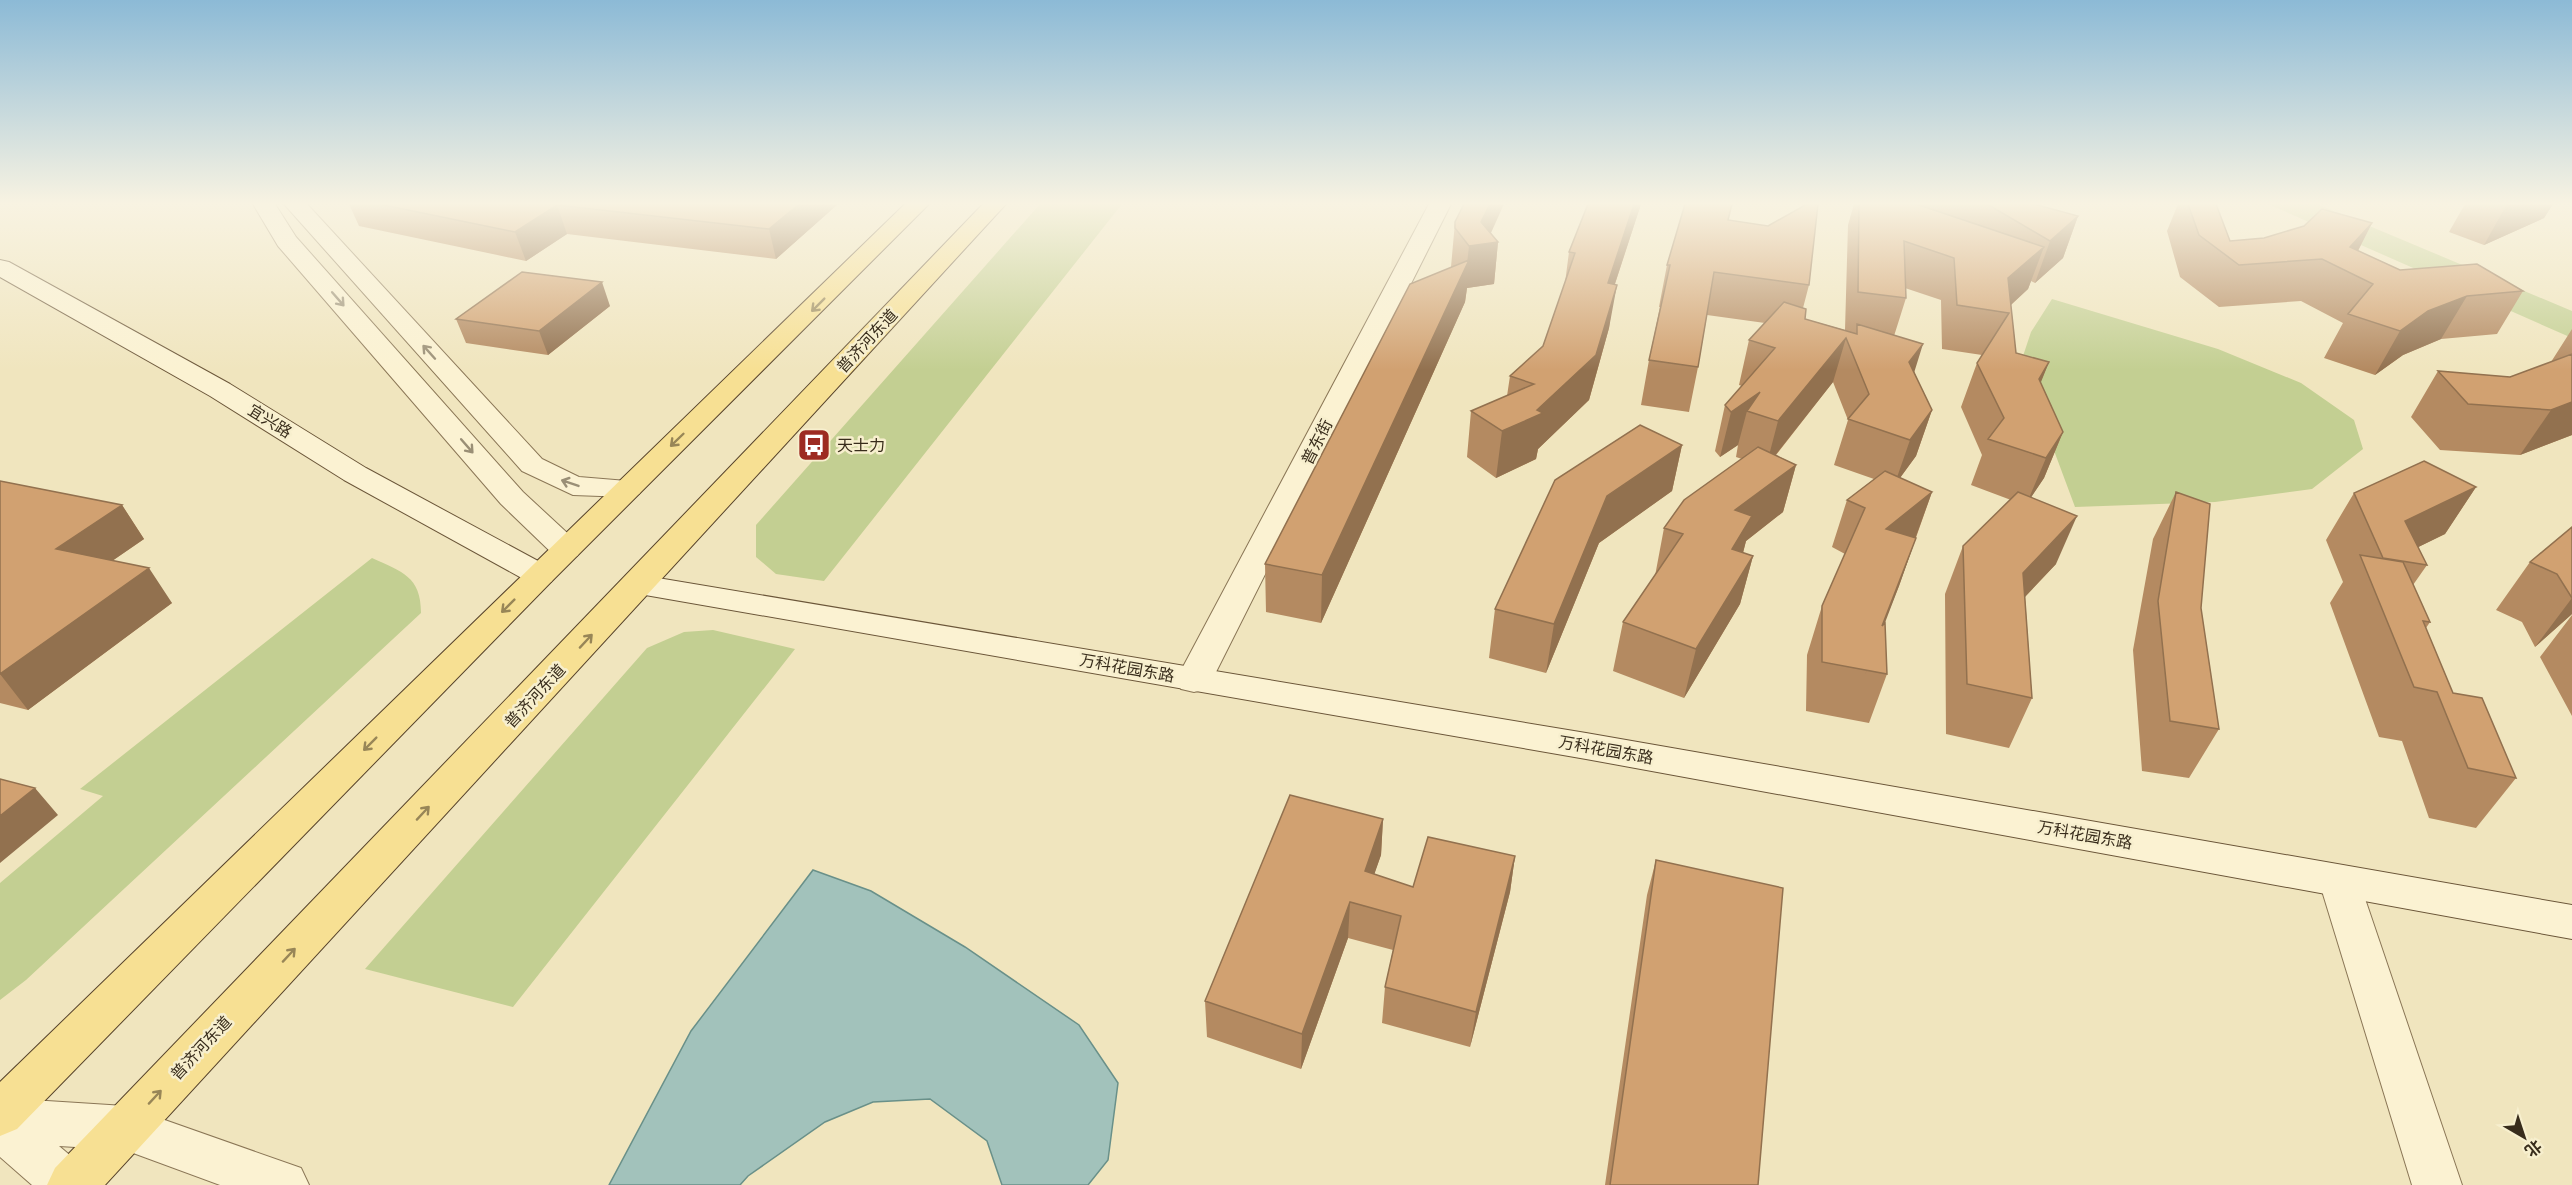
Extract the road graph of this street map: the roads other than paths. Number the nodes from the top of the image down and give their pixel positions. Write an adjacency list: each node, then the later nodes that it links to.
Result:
1 (302, 259): 8 (street, one-way to 8)
2 (345, 259): 7 (street, one-way to 2)
3 (863, 259): 7 (main road, one-way to 7)
4 (943, 259): 10 (main road, 普济河东道)
5 (1411, 259): 11 (street, 普东街)
6 (0, 267): 9 (street, 宜兴路)
7 (628, 488): 8 (main road)
8 (566, 549): 9 (main road)
9 (540, 575): 14 (main road, one-way to 14)
10 (640, 585): 11 (street, 万科花园东路); 17 (main road, 普济河东道, one-way to 10)
11 (1194, 680): 12 (street, 万科花园东路)
12 (2339, 881): 13 (street, 万科花园东路); 20 (street)
13 (2572, 922)
14 (0, 1114)
15 (0, 1120): 17 (street)
16 (0, 1126): 18 (street)
17 (125, 1128): 18 (main road, 普济河东道); 19 (street)
18 (70, 1185)
19 (284, 1185)
20 (2436, 1185)

